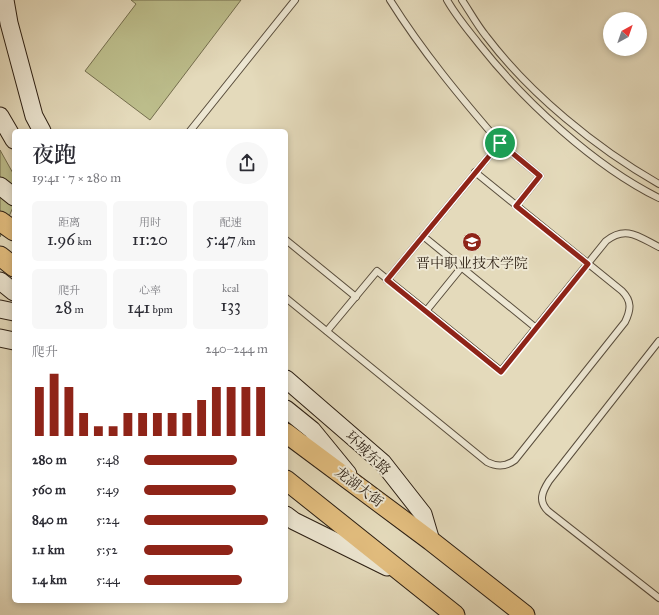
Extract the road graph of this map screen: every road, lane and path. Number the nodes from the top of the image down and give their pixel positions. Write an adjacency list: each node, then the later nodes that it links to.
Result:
1 (5, 0): 7 (main road)
2 (295, 0): 8 (lane)
3 (390, 0): 10 (lane)
4 (447, 0): 15 (lane)
5 (462, 0): 12 (lane)
6 (0, 116): 9 (main road)
7 (41, 129)
8 (192, 129)
9 (12, 137)
10 (500, 143): 11 (lane); 16 (lane)
11 (475, 172): 16 (lane); 19 (lane)
12 (659, 184)
13 (0, 186): 14 (main road)
14 (12, 195)
15 (659, 198)
16 (516, 206): 23 (lane)
17 (0, 221): 18 (main road)
18 (12, 230)
19 (423, 236): 25 (lane); 26 (lane)
20 (288, 242): 29 (lane)
21 (659, 246): 23 (lane)
22 (0, 256): 24 (main road)
23 (588, 264): 34 (lane); 35 (lane)
24 (12, 265)
25 (461, 268): 32 (lane); 34 (lane)
26 (387, 280): 29 (lane); 32 (lane)
27 (0, 282): 28 (main road)
28 (12, 291)
29 (356, 297): 35 (lane)
30 (288, 300): 35 (lane)
31 (0, 309): 33 (main road)
32 (426, 311): 34 (lane)
33 (12, 312)
34 (536, 328)
35 (327, 331)
36 (0, 338): 37 (main road)
37 (12, 341)
38 (659, 342): 49 (lane)
39 (288, 381): 47 (main road, 环城东路)
40 (288, 411): 43 (main road)
41 (288, 434): 43 (main road, 龙湖大街)
42 (288, 482): 45 (main road)
43 (358, 487): 47 (main road, 龙湖大街)
44 (288, 490): 45 (main road)
45 (325, 511): 48 (main road)
46 (288, 516): 48 (main road)
47 (431, 541): 51 (main road, 龙湖大街)
48 (409, 578): 50 (main road)
49 (659, 598)
50 (456, 615)
51 (525, 615)

